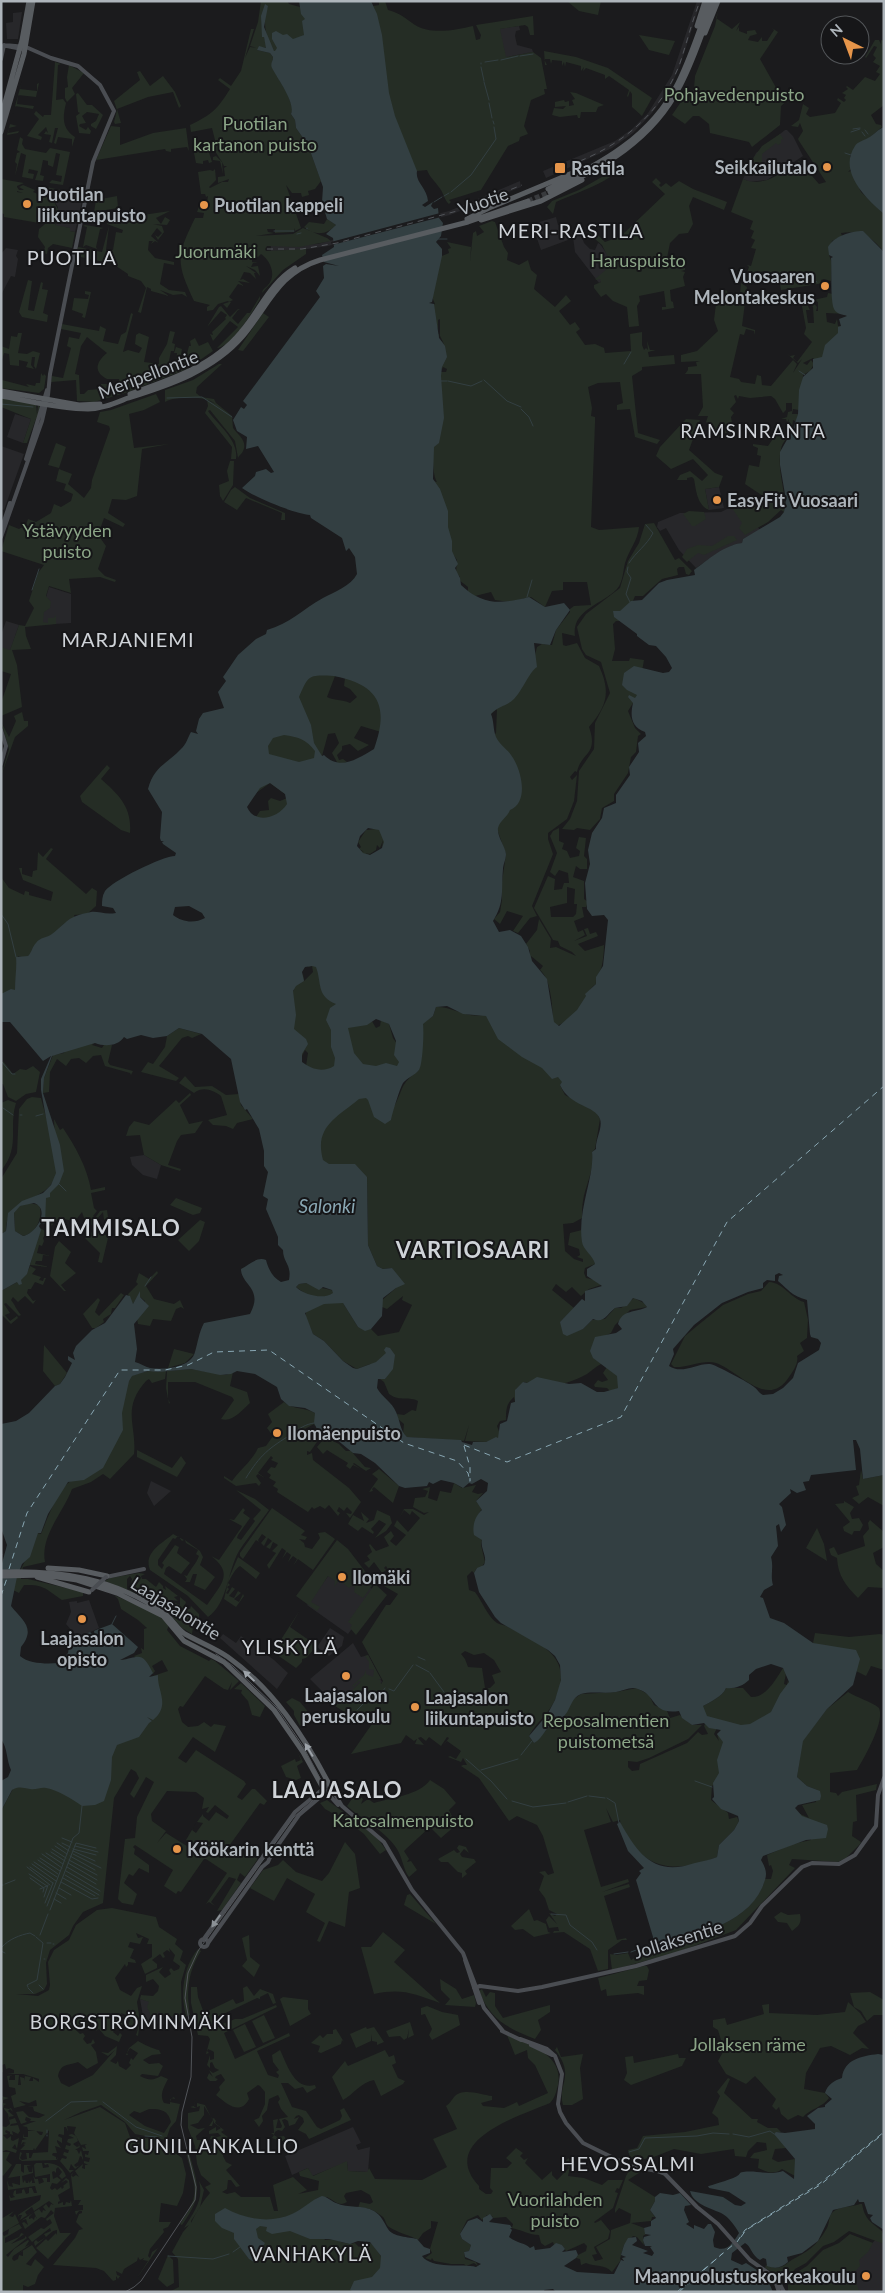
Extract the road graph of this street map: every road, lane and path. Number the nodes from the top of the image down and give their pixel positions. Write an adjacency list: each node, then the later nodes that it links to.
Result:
1 (29, 1): 6 (main road)
2 (33, 1): 6 (main road)
3 (705, 1): 7 (main road)
4 (710, 1): 7 (main road)
5 (717, 2): 7 (main road)
6 (23, 48): 8 (main road); 9 (main road); 10 (main road); 18 (main road)
7 (692, 53): 11 (main road)
8 (1, 59)
9 (1, 117)
10 (1, 132)
11 (610, 160): 12 (main road); 14 (main road); 14 (main road)
12 (549, 190)
13 (527, 199): 14 (main road, Vuotie)
14 (467, 220): 15 (main road, Vuotie)
15 (320, 259): 18 (main road, Meripellontie)
16 (1, 391): 18 (main road, Meripellontie)
17 (1, 396): 18 (main road, Meripellontie)
18 (46, 401): 19 (main road); 20 (main road)
19 (1, 530)
20 (1, 537)
21 (1, 730): 22 (main road)
22 (1, 764)
23 (144, 1570): 28 (main road)
24 (1, 1572): 25 (main road)
25 (12, 1573): 26 (main road, Laajasalontie); 27 (main road)
26 (22, 1573): 28 (main road); 29 (main road); 31 (main road, Laajasalontie, one-way to 26); 32 (main road, Laajasalontie)
27 (1, 1576)
28 (108, 1576): 29 (main road, bridge)
29 (91, 1591)
30 (884, 1778): 38 (main road, Jollaksentie)
31 (330, 1786): 32 (main road); 33 (main road, Laajasalontie)
32 (325, 1790): 33 (main road, Laajasalontie); 34 (main road); 35 (main road)
33 (364, 1825): 38 (main road, Laajasalontie)
34 (265, 1854): 35 (main road); 36 (main road)
35 (269, 1858): 37 (main road)
36 (260, 1859): 37 (main road); 37 (main road, one-way to 37)
37 (266, 1864)
38 (478, 1987): 39 (main road, Laajasalontie)
39 (773, 2276): 40 (main road); 41 (main road)
40 (779, 2292)
41 (784, 2292)

